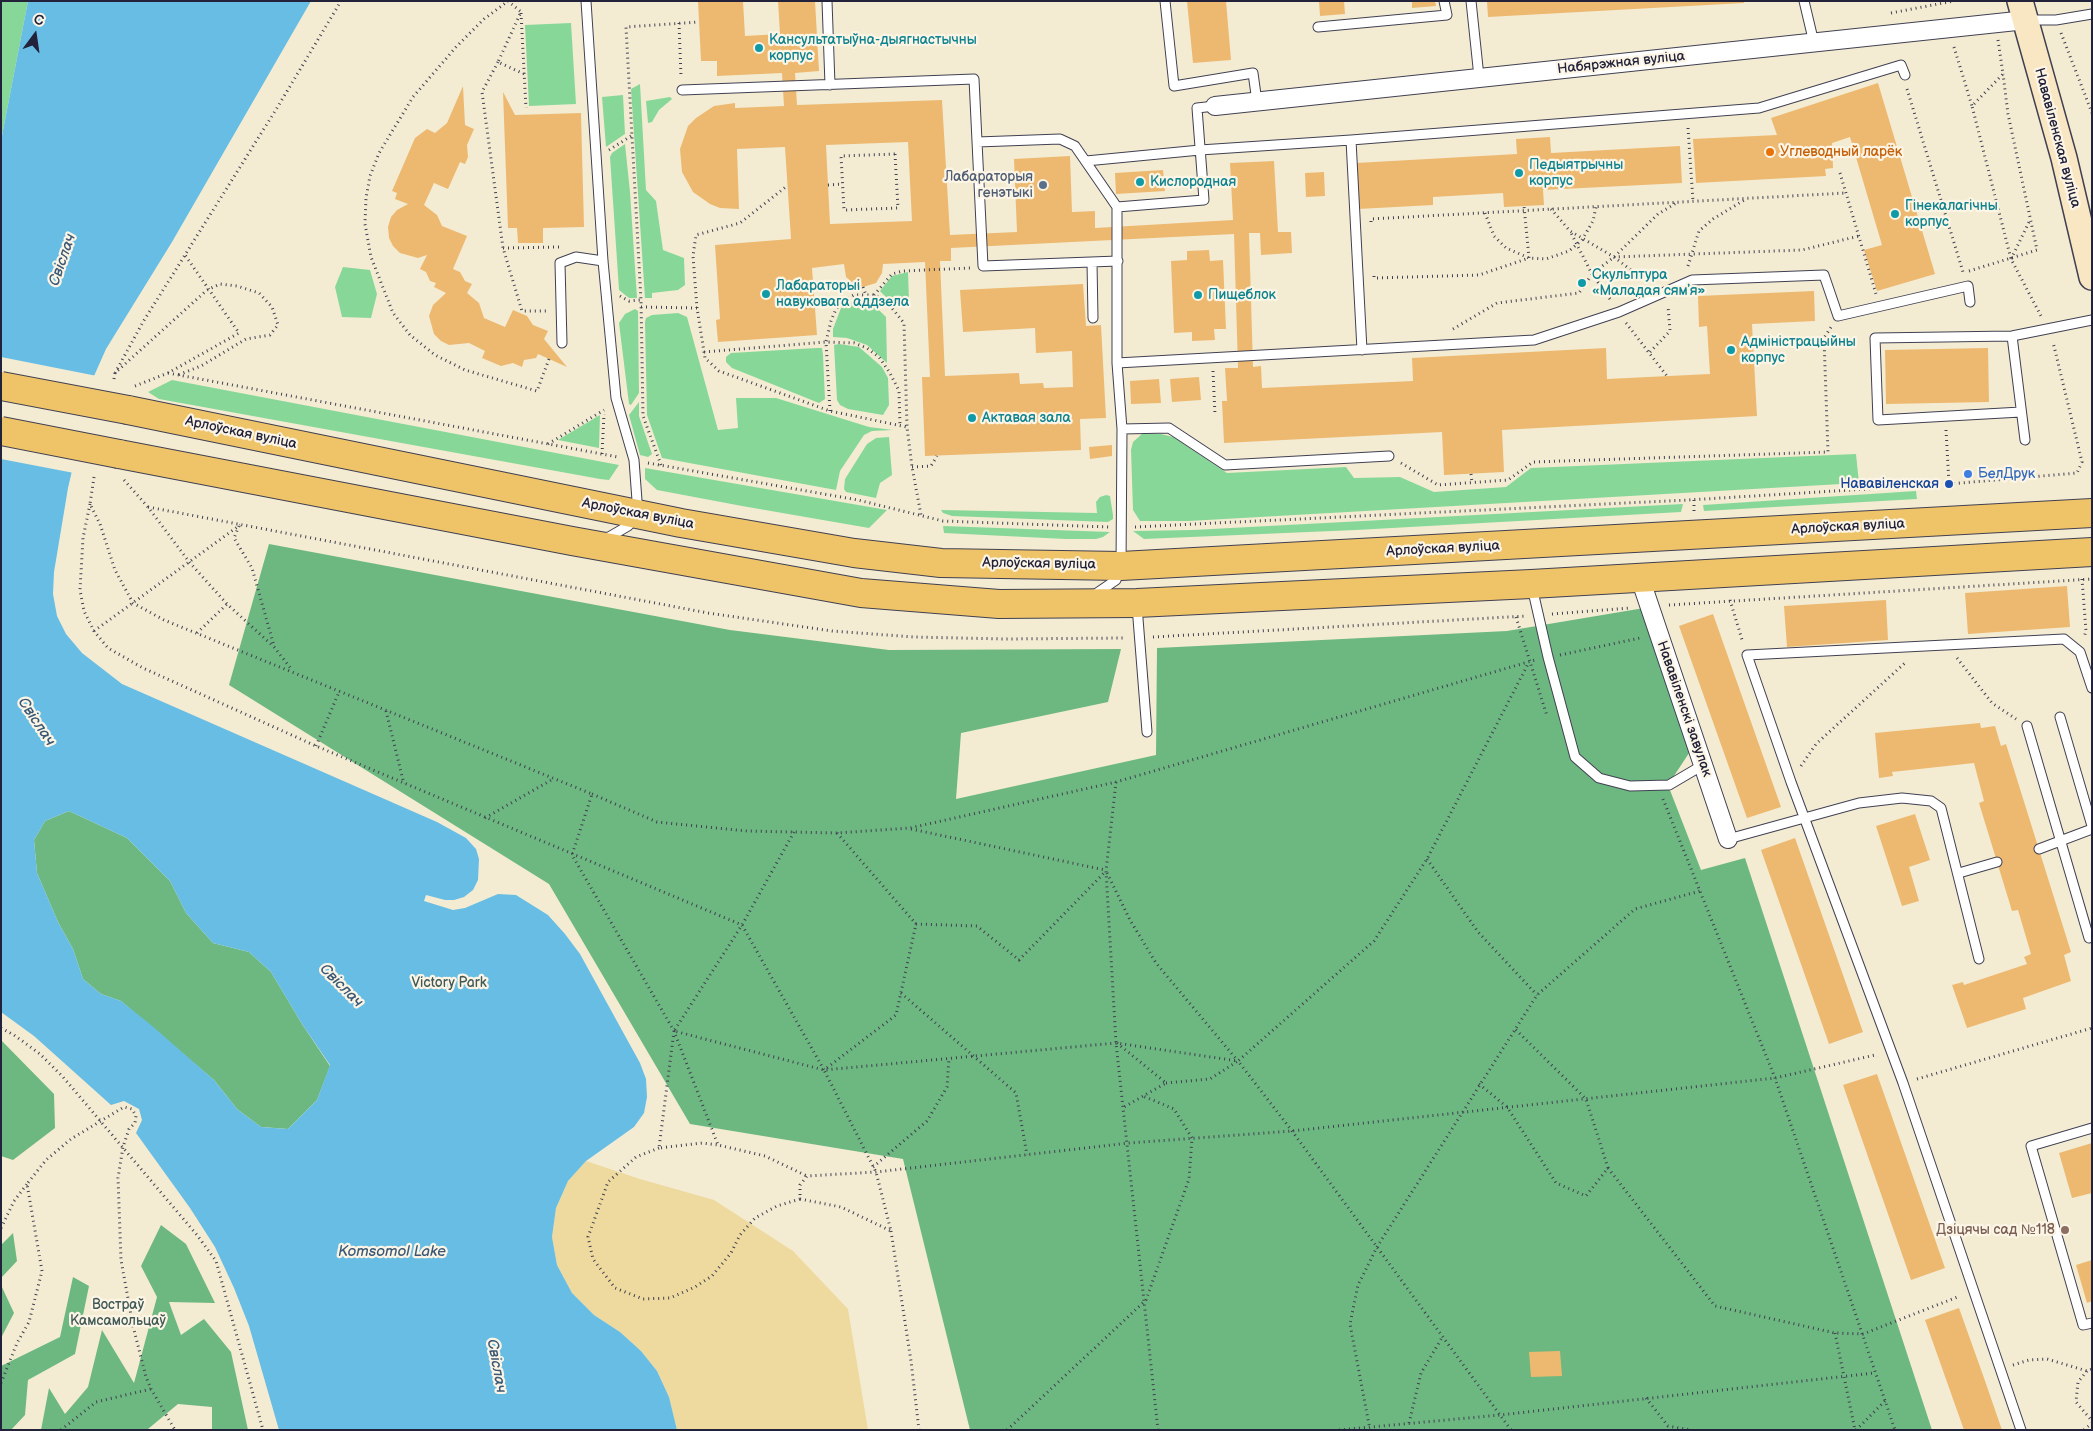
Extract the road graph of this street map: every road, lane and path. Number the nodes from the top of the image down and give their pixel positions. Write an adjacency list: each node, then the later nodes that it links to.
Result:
1 (341, 1): 61 (path)
2 (586, 1): 65 (lane)
3 (827, 1): 25 (lane)
4 (1165, 1): 28 (lane)
5 (1444, 1): 16 (lane)
6 (1471, 1): 24 (lane)
7 (1804, 1): 19 (lane)
8 (1919, 1): 9 (path)
9 (1921, 8)
10 (2023, 11): 13 (lane); 17 (street, Набярэжная вуліца); 73 (street, Нававіленская вуліца)
11 (521, 12): 20 (path); 21 (path); 99 (path)
12 (2092, 14): 13 (lane)
13 (2056, 20): 32 (path)
14 (699, 22): 15 (path)
15 (678, 23): 27 (path); 84 (path)
16 (1318, 27)
17 (1947, 27): 19 (street, Набярэжная вуліца); 30 (path)
18 (1998, 39): 23 (path)
19 (1814, 43): 24 (street, Набярэжная вуліца)
20 (498, 62): 21 (path); 59 (path)
21 (524, 74): 31 (path)
22 (1905, 74): 34 (lane)
23 (2003, 74): 30 (path); 52 (path)
24 (1479, 77): 28 (street, Набярэжная вуліца)
25 (830, 84): 27 (lane); 35 (lane)
26 (1906, 87): 70 (path)
27 (682, 90)
28 (1257, 102): 29 (street, Набярэжная вуліца)
29 (1215, 106): 36 (lane)
30 (1972, 106): 64 (path)
31 (526, 108)
32 (2092, 113)
33 (1688, 128): 44 (path)
34 (1351, 140): 36 (lane); 96 (lane)
35 (977, 142): 37 (lane); 67 (lane)
36 (1200, 150): 37 (lane); 47 (lane)
37 (1086, 161): 47 (lane)
38 (1840, 173): 42 (path)
39 (843, 184): 39 (path); 40 (path)
40 (828, 185)
41 (786, 186): 85 (path)
42 (1845, 192): 43 (path); 55 (path)
43 (1746, 198): 44 (path); 60 (path)
44 (1693, 201): 45 (path)
45 (1678, 202): 48 (path); 62 (path)
46 (1524, 206): 50 (path)
47 (1117, 207): 66 (lane)
48 (1596, 207): 49 (path); 56 (path)
49 (1551, 209): 50 (path); 54 (path)
50 (1525, 211): 51 (path); 63 (path)
51 (1484, 213): 53 (path); 63 (path)
52 (2030, 220): 64 (path); 64 (path)
53 (1372, 229)
54 (1570, 231): 56 (path); 57 (path)
55 (1859, 236): 60 (path); 79 (path)
56 (1582, 240): 57 (path); 62 (path)
57 (1576, 246): 63 (path); 71 (path)
58 (549, 247): 59 (path)
59 (503, 248): 86 (path)
60 (1690, 254): 62 (path); 75 (path)
61 (185, 255): 78 (path); 101 (path)
62 (1614, 257): 71 (path); 80 (path)
63 (1529, 258): 74 (path)
64 (2011, 259): 70 (path); 91 (path)
65 (603, 261): 95 (lane); 130 (lane)
66 (1118, 261): 67 (lane); 100 (lane)
67 (1092, 262): 89 (lane)
68 (973, 268): 82 (path)
69 (1373, 268): 74 (path)
70 (1963, 273): 72 (path)
71 (1592, 274): 87 (path); 92 (path)
72 (1954, 275)
73 (2092, 276)
74 (1374, 278): 77 (path)
75 (1692, 280): 80 (lane); 88 (lane)
76 (864, 287): 81 (path)
77 (1374, 288)
78 (207, 290): 101 (path); 102 (path); 106 (path)
79 (1886, 292)
80 (1661, 293): 87 (lane); 98 (path)
81 (866, 295): 82 (path); 94 (path)
82 (874, 295): 112 (path)
83 (1970, 302): 88 (lane)
84 (641, 307): 85 (path); 119 (path)
85 (697, 308): 97 (path)
86 (546, 312)
87 (1619, 312): 96 (lane); 98 (path)
88 (1838, 316): 125 (path)
89 (1093, 318)
90 (2092, 320): 91 (lane)
91 (2049, 330): 93 (lane); 122 (path)
92 (1446, 334)
93 (2012, 336): 109 (lane); 110 (lane)
94 (826, 342): 97 (path); 108 (path); 111 (path)
95 (562, 343)
96 (1362, 350): 100 (lane)
97 (704, 352): 108 (path)
98 (1650, 352): 103 (path)
99 (549, 359)
100 (1117, 362): 113 (lane)
101 (115, 373): 104 (path)
102 (177, 375)
103 (1667, 376)
104 (114, 379)
105 (1, 386): 106 (main road, Арлоўская вуліца, bridge)
106 (130, 398): 130 (main road, Арлоўская вуліца)
107 (604, 410): 116 (path)
108 (830, 410): 111 (path)
109 (2021, 412): 110 (lane); 115 (lane)
110 (1944, 416): 126 (path)
111 (900, 426): 112 (path)
112 (908, 427): 121 (path)
113 (1122, 429): 118 (lane); 138 (lane)
114 (1, 431): 120 (main road, bridge)
115 (2025, 440)
116 (548, 444)
117 (937, 456): 121 (path)
118 (1389, 456): 125 (path)
119 (661, 465)
120 (117, 466): 134 (main road); 137 (path)
121 (912, 467): 132 (path)
122 (2077, 473)
123 (1471, 474): 125 (path)
124 (94, 478): 128 (path)
125 (1472, 483)
126 (1950, 484)
127 (1694, 500): 129 (path)
128 (90, 504): 144 (path); 154 (path)
129 (1694, 513)
130 (638, 514): 133 (main road, Арлоўская вуліца); 134 (lane)
131 (2092, 514): 138 (main road, Арлоўская вуліца)
132 (921, 515)
133 (681, 524): 136 (main road); 138 (main road, Арлоўская вуліца)
134 (572, 541): 136 (main road)
135 (2092, 552): 139 (main road)
136 (654, 556): 147 (main road)
137 (190, 563): 144 (path); 146 (path); 158 (path)
138 (1121, 566): 147 (lane)
139 (1640, 578): 142 (main road); 148 (street, Нававіленскі завулак)
140 (2082, 579): 141 (path); 143 (path); 153 (path)
141 (2092, 579)
142 (1532, 584): 145 (main road); 149 (lane)
143 (1730, 600): 148 (path); 161 (path)
144 (133, 603): 154 (path); 155 (path)
145 (1137, 603): 147 (main road); 171 (lane)
146 (227, 604): 155 (path); 158 (path)
147 (1066, 604)
148 (1650, 607): 149 (path); 156 (street, Нававіленскі завулак)
149 (1538, 615): 150 (path); 162 (lane)
150 (1516, 617): 151 (path); 163 (path)
151 (1496, 619)
152 (2092, 628): 153 (path)
153 (2086, 631): 160 (path)
154 (94, 632): 172 (path)
155 (197, 633): 164 (path)
156 (1659, 634): 162 (path); 173 (street, Нававіленскі завулак)
157 (1948, 646): 159 (lane); 160 (lane); 170 (path)
158 (274, 647): 164 (path)
159 (1921, 647): 161 (lane); 176 (path)
160 (2080, 652): 165 (lane)
161 (1747, 656): 176 (lane)
162 (1548, 657): 163 (path); 173 (lane)
163 (1529, 661): 169 (path); 175 (path); 190 (path)
164 (294, 671): 166 (path)
165 (2092, 688)
166 (340, 692): 167 (path); 172 (path)
167 (385, 711): 174 (path); 177 (path)
168 (2060, 717): 183 (lane)
169 (1550, 725)
170 (2027, 726): 187 (lane)
171 (1146, 732)
172 (316, 746): 177 (path)
173 (1703, 765): 186 (street, Нававіленскі завулак)
174 (553, 779): 178 (path); 181 (path)
175 (1116, 782): 182 (path); 192 (path)
176 (1791, 782): 180 (lane)
177 (404, 784): 181 (path)
178 (592, 794): 184 (path); 189 (path)
179 (1661, 794): 194 (path)
180 (1804, 817): 186 (lane); 193 (lane); 212 (lane)
181 (484, 818): 189 (path)
182 (910, 828): 185 (path); 192 (path)
183 (2092, 828): 187 (lane)
184 (795, 832): 185 (path); 196 (path)
185 (837, 833): 195 (path)
186 (1728, 840)
187 (2062, 842): 188 (lane); 197 (lane)
188 (2039, 849)
189 (572, 855): 196 (path); 204 (path)
190 (1426, 859): 200 (path); 208 (path)
191 (1997, 862): 193 (lane)
192 (1106, 871): 195 (path); 205 (path); 208 (path)
193 (1959, 873): 198 (lane)
194 (1700, 891): 200 (path); 210 (path)
195 (916, 924): 199 (path)
196 (742, 925): 204 (path); 209 (path)
197 (2089, 938)
198 (1979, 959)
199 (901, 993): 206 (path); 209 (path)
200 (1537, 995): 203 (path)
201 (1, 1028): 219 (path)
202 (2092, 1028): 212 (path)
203 (1515, 1029): 213 (path); 215 (path)
204 (674, 1030): 209 (path); 224 (path); 226 (path)
205 (1116, 1043): 206 (path); 208 (path); 211 (path); 216 (path)
206 (976, 1056): 207 (path); 227 (path)
207 (949, 1058): 209 (path); 228 (path)
208 (1238, 1061): 211 (path); 221 (path)
209 (824, 1070): 228 (path)
210 (1775, 1078): 212 (path); 215 (path); 241 (path)
211 (1166, 1083): 214 (path)
212 (1903, 1083): 237 (lane)
213 (1479, 1084): 217 (path); 218 (path)
214 (1143, 1096): 216 (path); 222 (path)
215 (1586, 1099): 217 (path); 229 (path)
216 (1124, 1107): 223 (path)
217 (1507, 1107): 218 (path); 229 (path)
218 (1460, 1112): 221 (path); 236 (path)
219 (102, 1122): 225 (path); 225 (path); 232 (path)
220 (2092, 1128): 239 (lane)
221 (1292, 1131): 222 (path); 236 (path)
222 (1192, 1138): 223 (path); 238 (path)
223 (1129, 1143): 227 (path); 238 (path)
224 (718, 1145): 226 (path); 231 (path)
225 (123, 1147): 249 (path); 259 (path)
226 (659, 1148): 233 (path)
227 (1027, 1155): 230 (path)
228 (873, 1167): 230 (path)
229 (1608, 1168): 240 (path)
230 (876, 1172): 231 (path); 235 (path)
231 (807, 1176): 233 (path)
232 (27, 1184): 234 (path); 248 (path)
233 (800, 1199): 235 (path)
234 (1, 1228)
235 (891, 1231): 260 (path)
236 (1377, 1247): 242 (path); 255 (path)
237 (1974, 1291): 241 (path); 243 (lane)
238 (1146, 1300): 261 (path); 262 (path)
239 (2092, 1323)
240 (1835, 1333): 241 (path); 247 (path)
241 (1863, 1334): 246 (path)
242 (1443, 1336): 252 (path); 254 (path)
243 (1999, 1369): 245 (path); 268 (lane)
244 (2092, 1369): 245 (path)
245 (2087, 1371): 253 (path)
246 (1874, 1373): 247 (path); 251 (path)
247 (1846, 1376): 250 (path); 266 (path)
248 (1, 1383)
249 (151, 1390): 257 (path); 258 (path)
250 (1646, 1398): 252 (path); 256 (path)
251 (1885, 1401): 266 (path); 267 (path)
252 (1500, 1415): 254 (path); 264 (path)
253 (2092, 1422): 269 (path)
254 (1409, 1423): 255 (path)
255 (1370, 1428): 263 (path)
256 (1669, 1428): 265 (path)
257 (60, 1430)
258 (175, 1430)
259 (263, 1430)
260 (919, 1430)
261 (1007, 1430)
262 (1158, 1430)
263 (1339, 1430)
264 (1512, 1430)
265 (1691, 1430)
266 (1855, 1430)
267 (1895, 1430)
268 (2021, 1430)
269 (2084, 1430)

